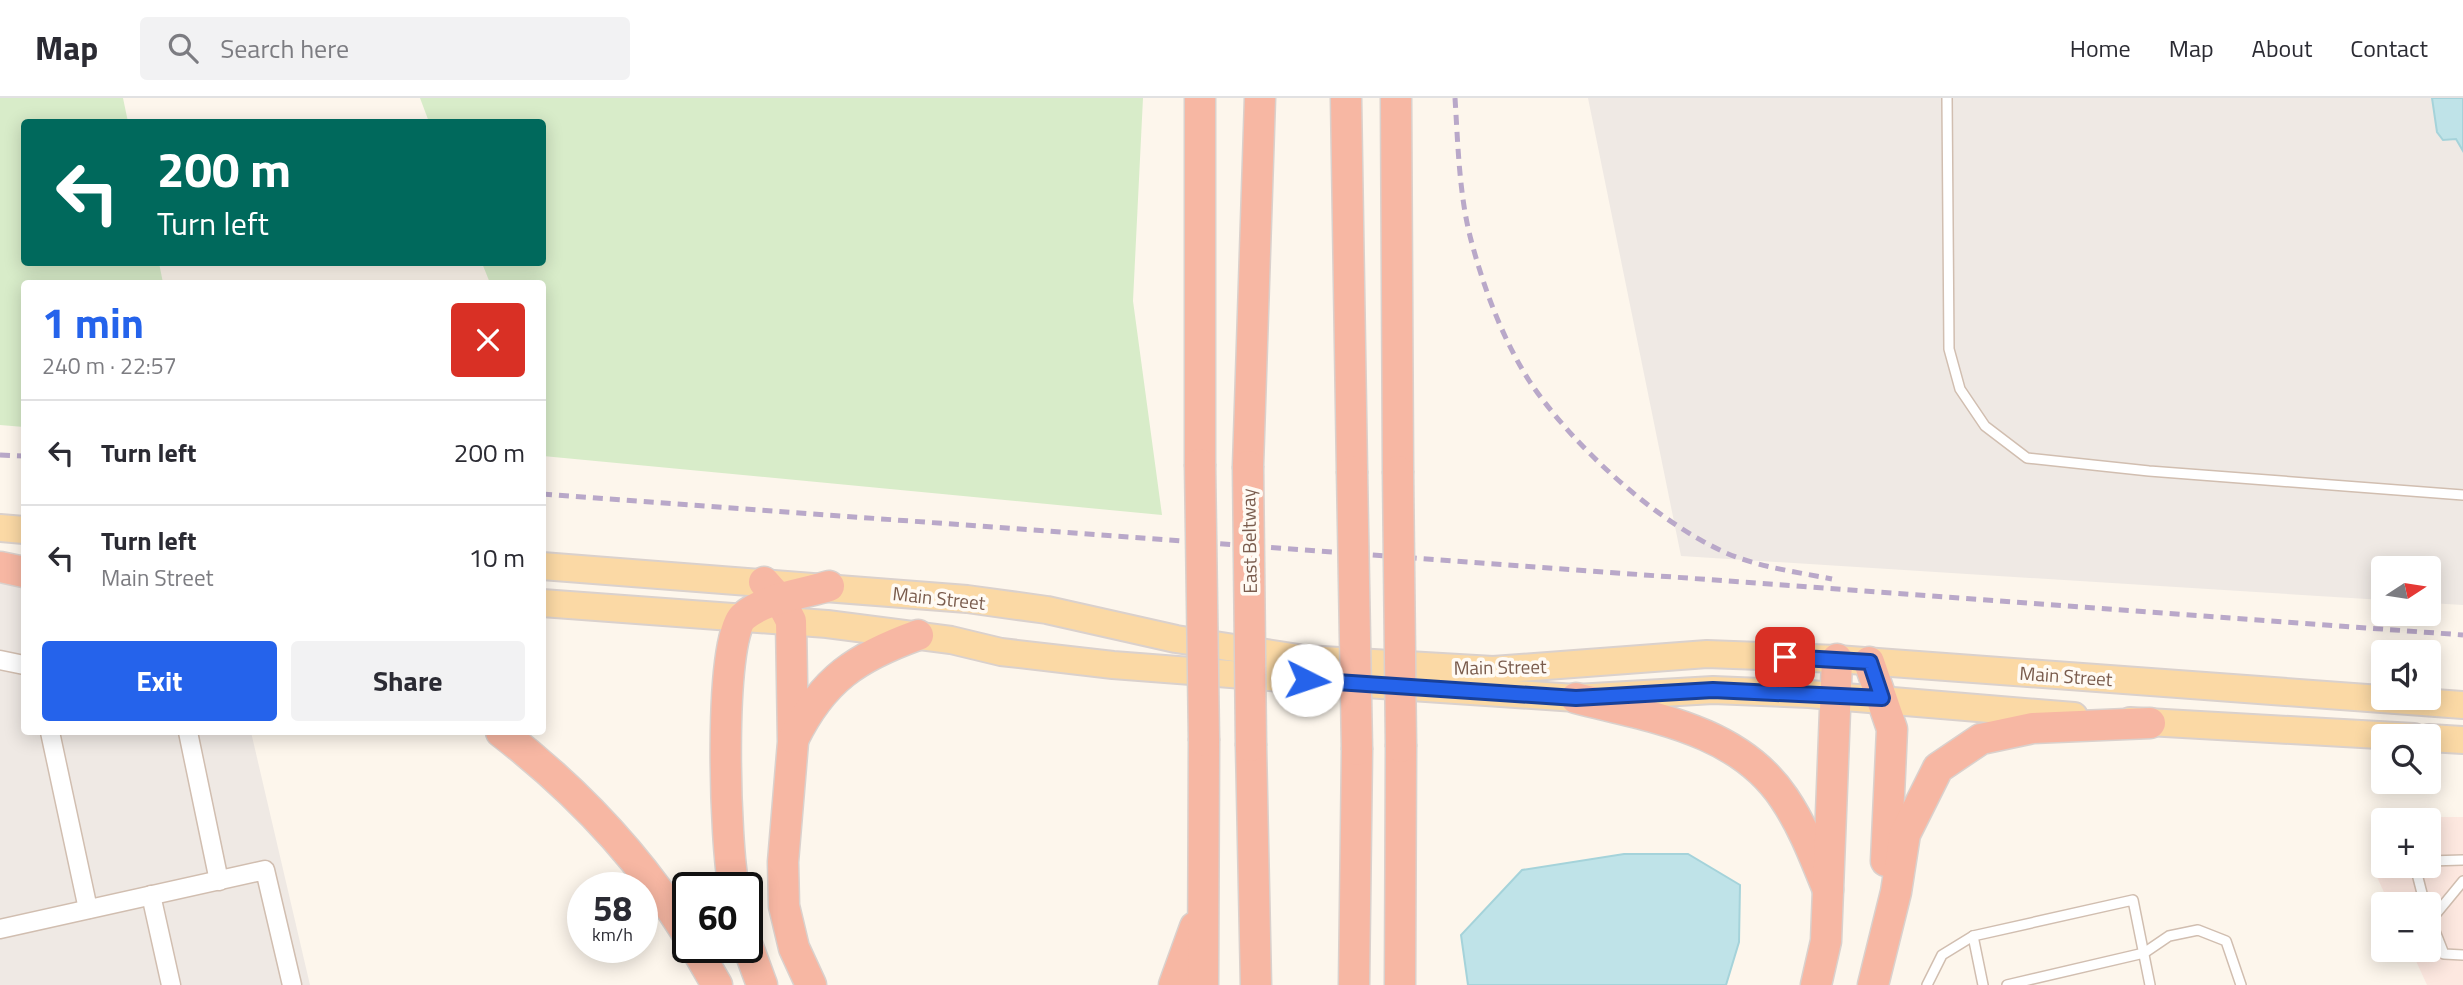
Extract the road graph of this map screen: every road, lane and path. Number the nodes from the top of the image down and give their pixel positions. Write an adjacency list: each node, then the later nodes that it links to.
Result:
1 (1200, 98): 40 (highway, bridge)
2 (1260, 98): 61 (highway, East Beltway, bridge)
3 (1346, 98): 62 (highway, bridge)
4 (1396, 98): 45 (highway, bridge)
5 (1947, 98): 6 (lane)
6 (2463, 495)
7 (0, 528): 8 (main road)
8 (21, 530)
9 (21, 564): 10 (main road)
10 (0, 565): 12 (highway)
11 (546, 567): 14 (main road, Main Street)
12 (21, 571)
13 (829, 586): 14 (highway); 19 (main road, Main Street)
14 (779, 601): 16 (highway); 17 (main road, Main Street); 33 (highway)
15 (546, 603): 16 (main road)
16 (742, 618): 36 (highway)
17 (918, 635): 23 (main road, Main Street); 33 (highway)
18 (0, 660): 21 (street)
19 (1837, 660): 20 (main road, Main Street); 22 (highway)
20 (1870, 662): 24 (highway); 25 (main road, Main Street)
21 (21, 664)
22 (1836, 696): 23 (main road, Main Street); 24 (main road, Main Street); 39 (highway)
23 (1576, 698): 39 (highway)
24 (1882, 698): 26 (main road, Main Street); 53 (highway)
25 (2463, 705)
26 (2150, 723): 30 (main road, Main Street); 53 (highway)
27 (51, 735): 43 (street)
28 (189, 735): 37 (street)
29 (505, 735): 44 (highway)
30 (2371, 735)
31 (2441, 739): 32 (main road)
32 (2463, 740)
33 (793, 742): 58 (highway)
34 (2463, 860): 35 (lane)
35 (2441, 861)
36 (732, 872)
37 (219, 881): 41 (street); 55 (street)
38 (2463, 881): 42 (lane)
39 (1828, 890): 65 (highway)
40 (1204, 892): 59 (highway); 60 (highway)
41 (150, 895): 43 (street); 54 (street)
42 (2441, 906)
43 (88, 909): 46 (street)
44 (672, 910)
45 (1402, 920): 63 (highway); 64 (highway)
46 (0, 929)
47 (1973, 936): 49 (lane); 66 (lane); 67 (lane)
48 (2441, 946): 50 (lane)
49 (2144, 953): 68 (lane); 69 (lane); 70 (lane)
50 (2463, 955)
51 (704, 963): 56 (highway)
52 (754, 963): 57 (highway)
53 (1874, 983)
54 (171, 985)
55 (292, 985)
56 (717, 985)
57 (762, 985)
58 (811, 985)
59 (1174, 985)
60 (1203, 985)
61 (1256, 985)
62 (1354, 985)
63 (1400, 985)
64 (1420, 985)
65 (1815, 985)
66 (1927, 985)
67 (1983, 985)
68 (2007, 985)
69 (2150, 985)
70 (2241, 985)

